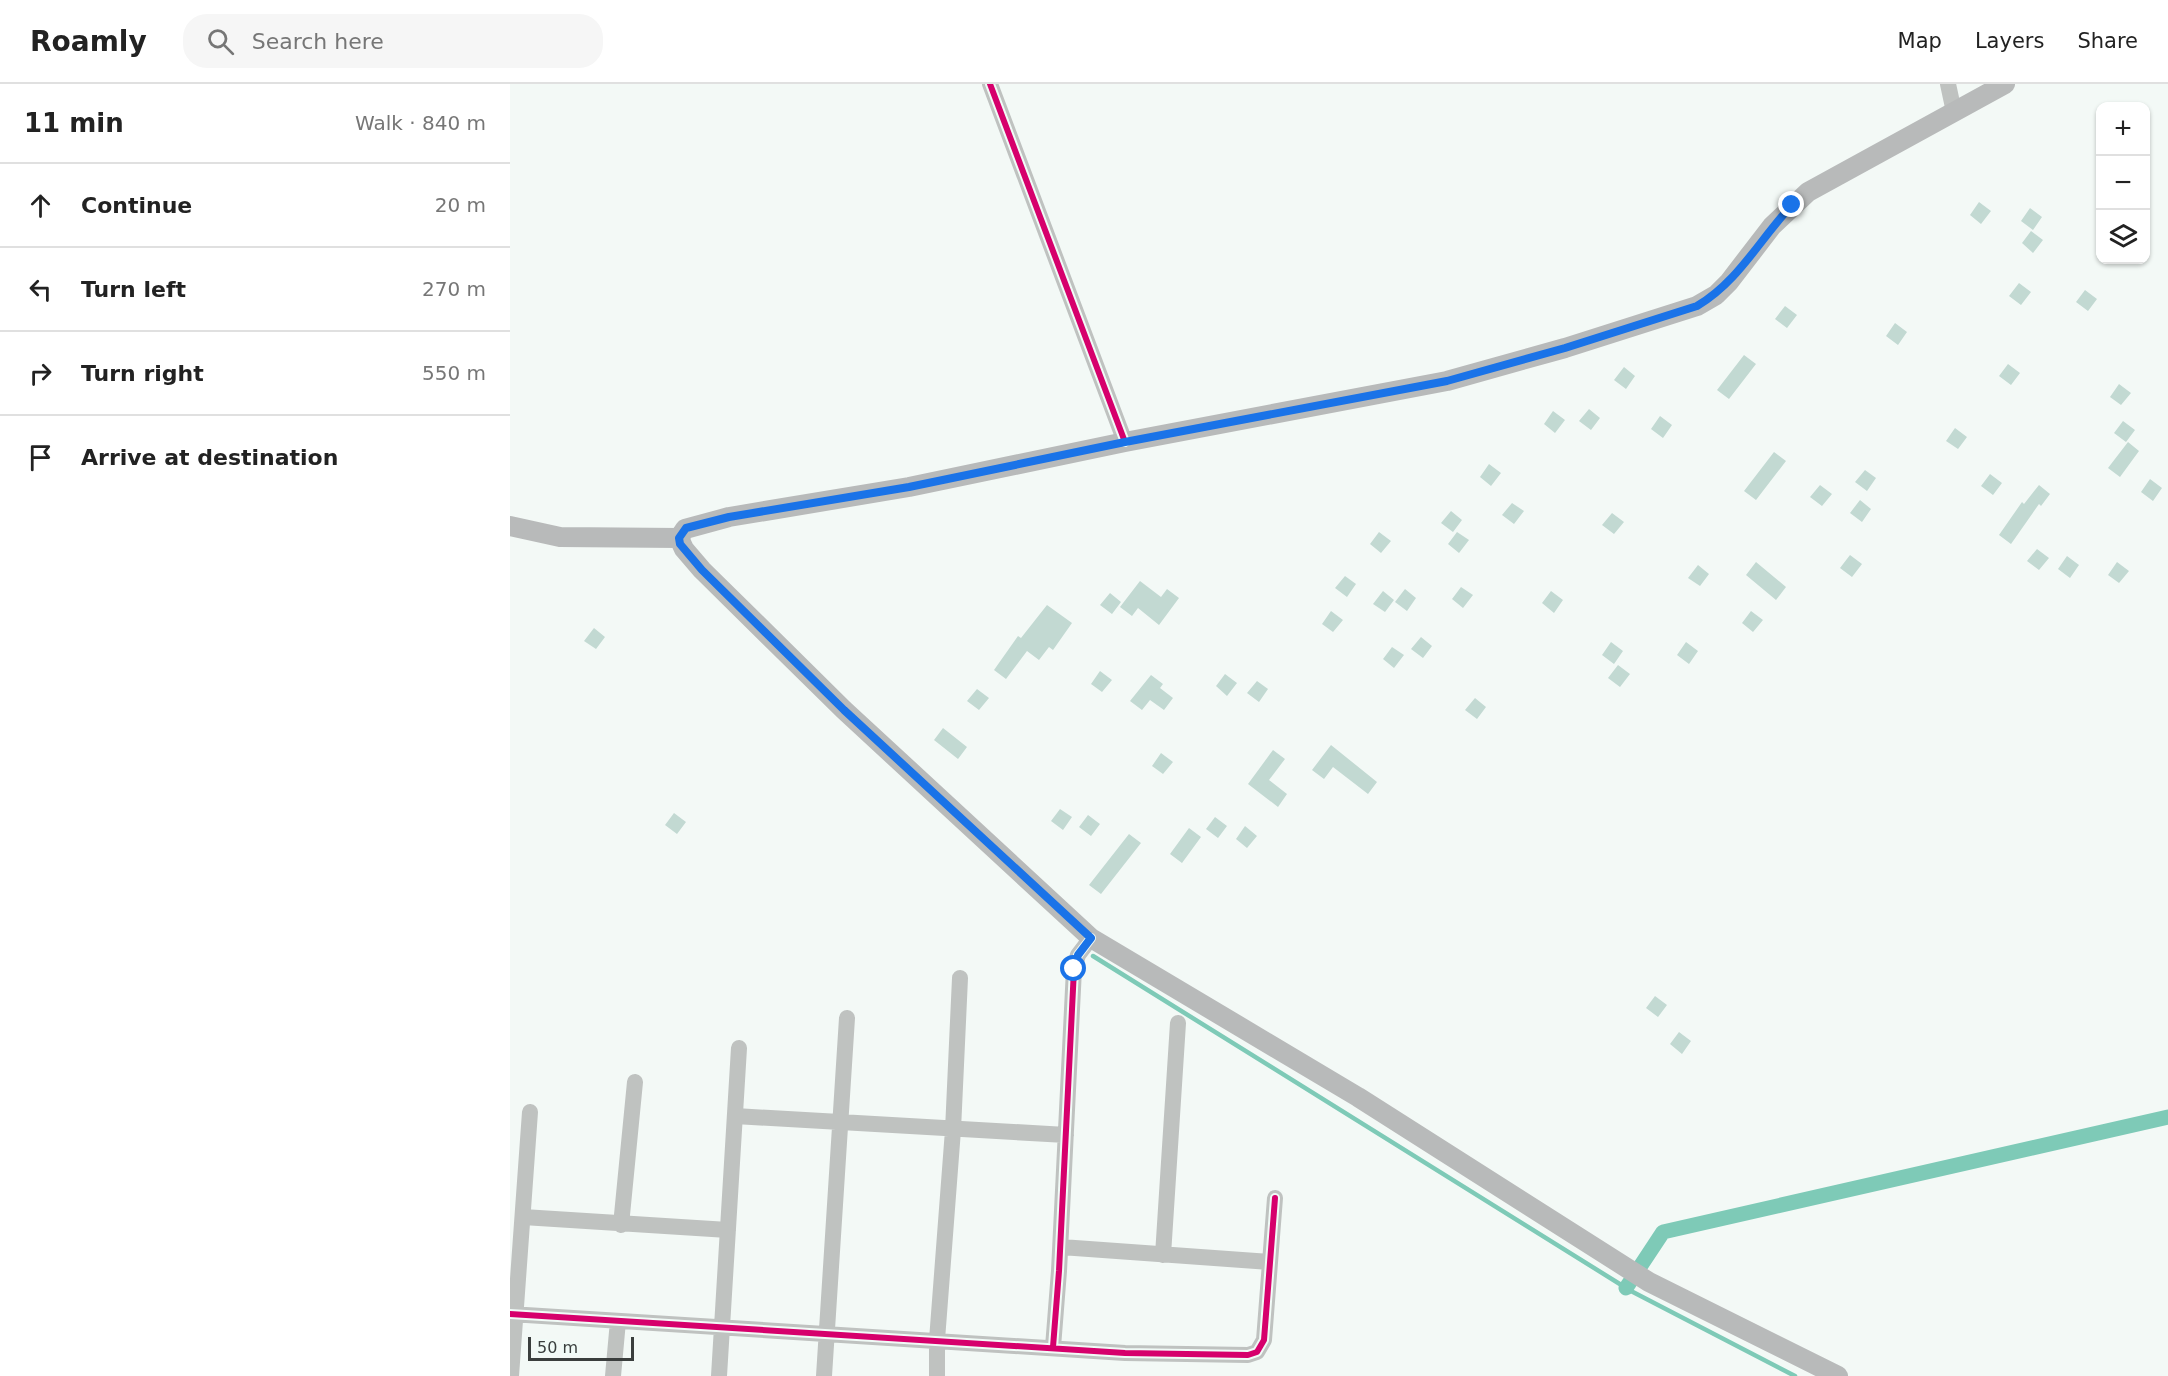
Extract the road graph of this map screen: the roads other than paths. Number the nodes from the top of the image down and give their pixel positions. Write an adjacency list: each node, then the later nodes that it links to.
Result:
1 (990, 84): 5 (street)
2 (1948, 84): 4 (street)
3 (1993, 87): 4 (main road)
4 (1954, 112): 5 (main road)
5 (1125, 442): 7 (main road)
6 (510, 526): 7 (main road)
7 (679, 538): 8 (main road)
8 (1085, 946): 18 (street); 37 (main road)
9 (960, 978): 17 (street)
10 (847, 1018): 16 (street)
11 (1178, 1023): 24 (street)
12 (739, 1048): 15 (street)
13 (635, 1082): 21 (street)
14 (530, 1112): 20 (street)
15 (735, 1116): 16 (street); 22 (street)
16 (841, 1123): 17 (street); 29 (street)
17 (953, 1130): 18 (street); 30 (street)
18 (1066, 1135): 23 (street)
19 (1275, 1198): 25 (street)
20 (523, 1217): 21 (street); 26 (street)
21 (621, 1225): 22 (street)
22 (728, 1230): 28 (street)
23 (1060, 1246): 24 (street); 31 (street)
24 (1163, 1255): 25 (street)
25 (1270, 1262): 31 (street)
26 (513, 1314): 27 (street); 32 (street)
27 (618, 1321): 28 (street); 33 (street)
28 (723, 1327): 29 (street); 34 (street)
29 (828, 1334): 30 (street); 35 (street)
30 (937, 1340): 31 (street); 36 (street)
31 (1053, 1347)
32 (511, 1376)
33 (613, 1376)
34 (719, 1376)
35 (824, 1376)
36 (937, 1376)
37 (1838, 1376)

